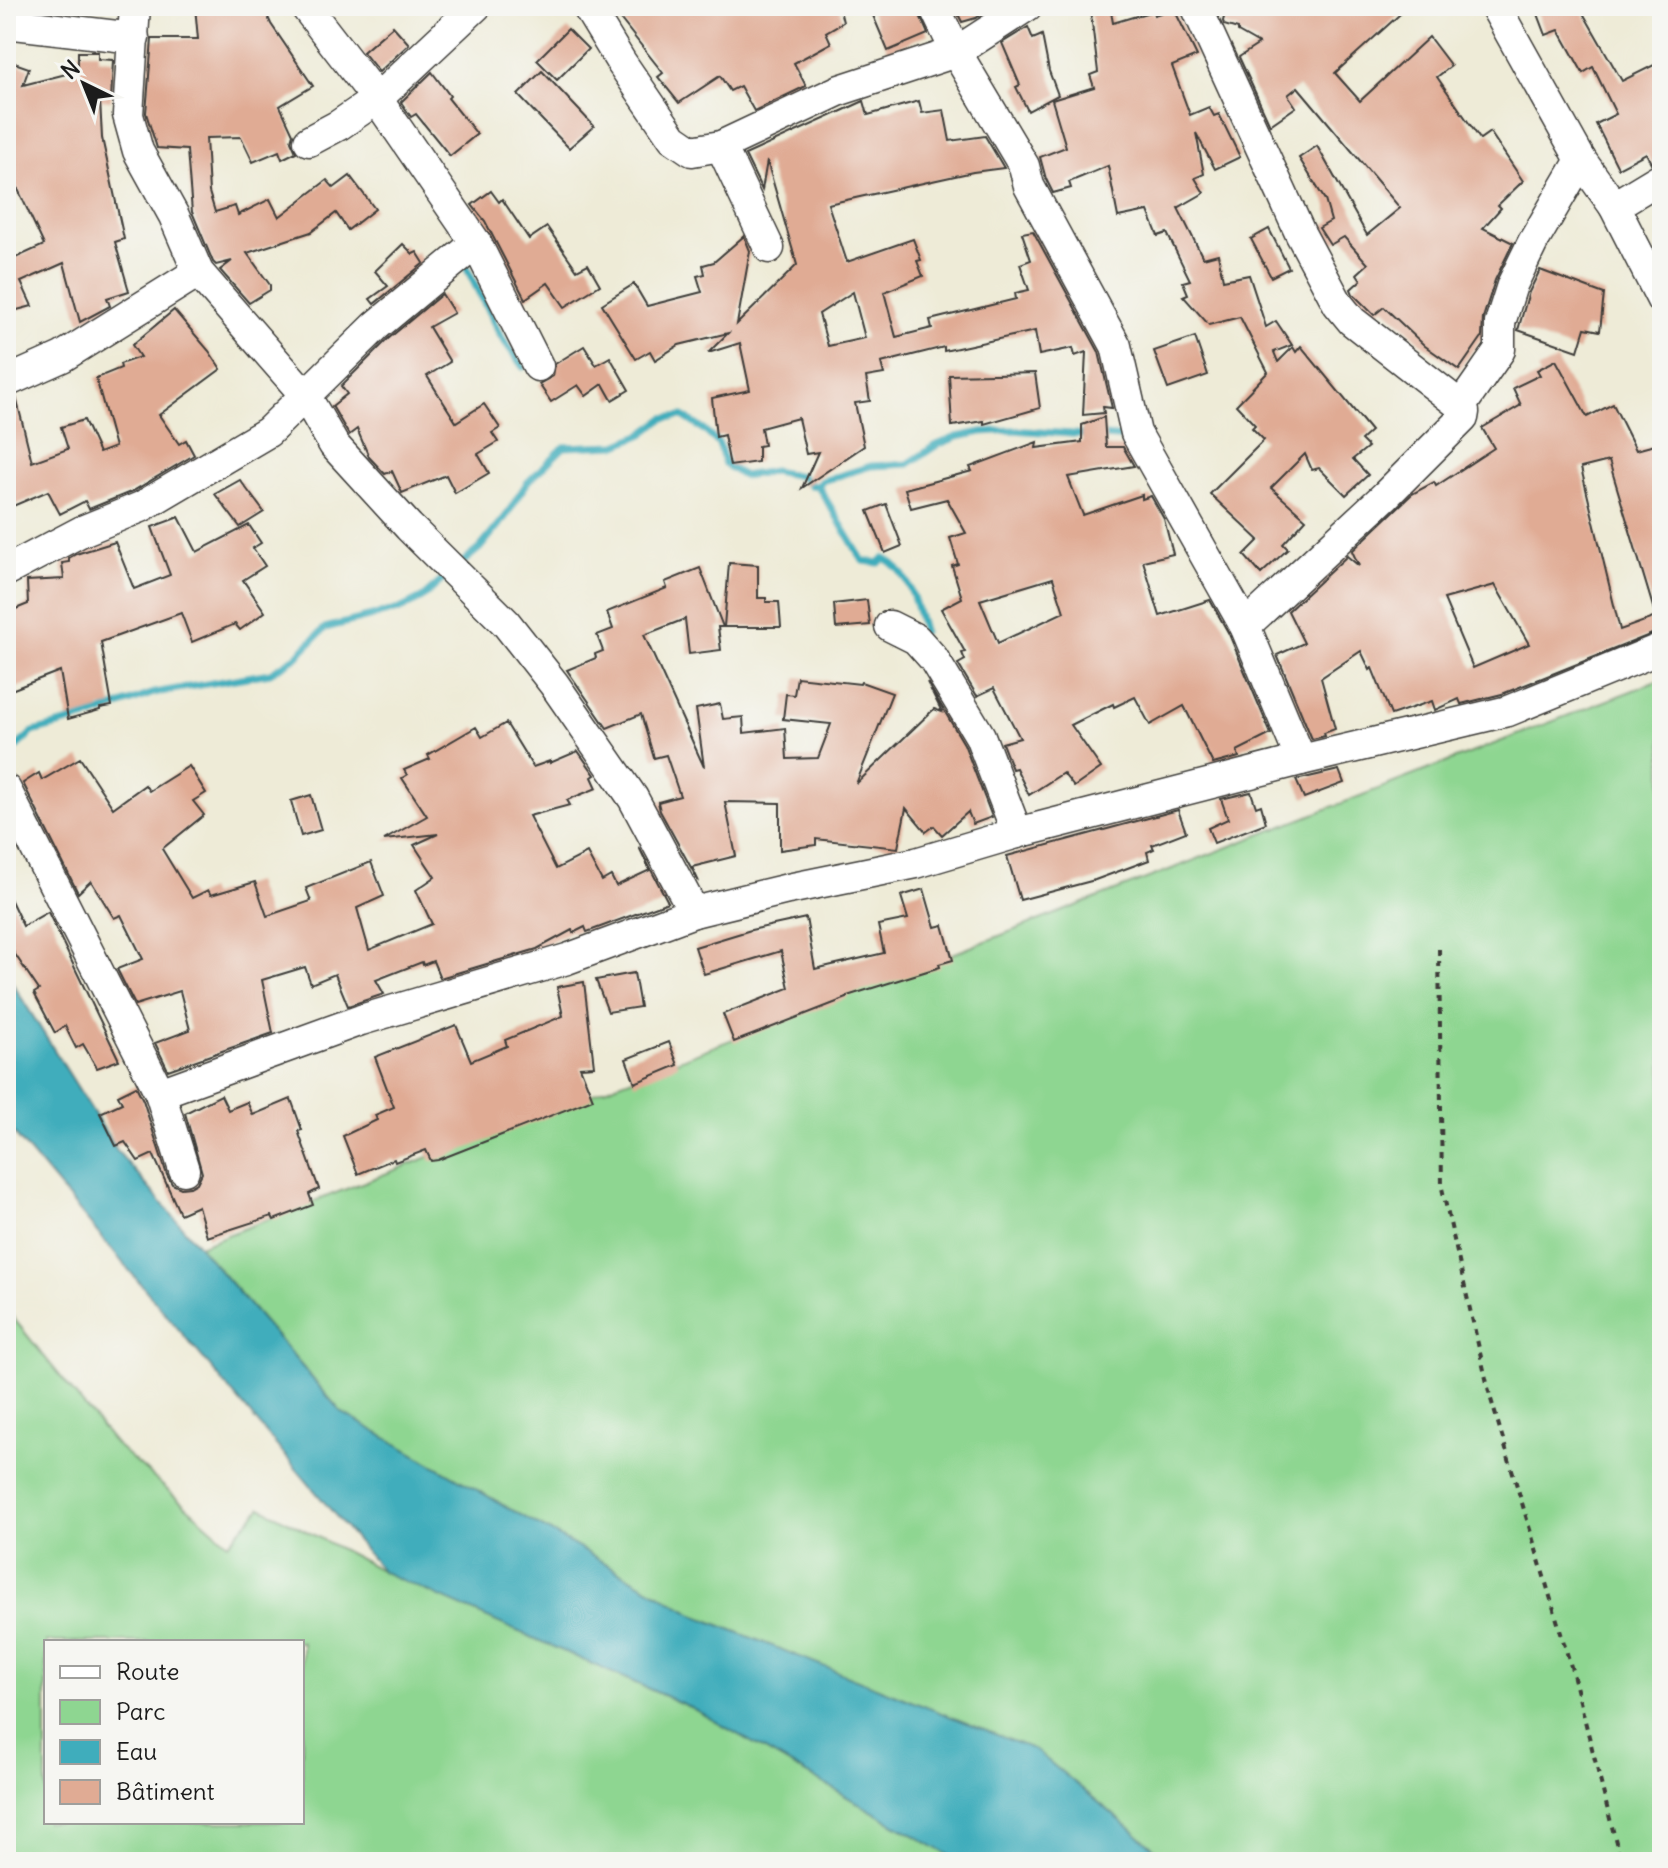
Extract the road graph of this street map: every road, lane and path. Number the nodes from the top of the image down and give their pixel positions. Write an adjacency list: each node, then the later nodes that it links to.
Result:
1 (135, 6): 10 (street)
2 (305, 6): 12 (street)
3 (476, 6): 12 (street)
4 (587, 6): 14 (street)
5 (934, 6): 11 (street)
6 (1027, 6): 11 (street)
7 (1196, 6): 25 (street)
8 (1495, 6): 15 (street)
9 (6, 23): 10 (street)
10 (134, 38): 20 (street)
11 (956, 52): 14 (street); 28 (street)
12 (377, 99): 13 (street); 18 (street)
13 (309, 141)
14 (721, 146): 19 (street)
15 (1581, 160): 17 (street); 25 (street)
16 (1662, 177): 17 (street)
17 (1614, 206): 21 (street)
18 (476, 243): 22 (street); 24 (street)
19 (769, 248)
20 (198, 272): 23 (street); 24 (street)
21 (1662, 300)
22 (538, 366)
23 (6, 382)
24 (305, 395): 26 (street); 33 (street)
25 (1461, 406): 28 (street)
26 (6, 571)
27 (890, 626): 32 (street)
28 (1245, 626): 30 (street)
29 (1662, 648): 30 (street)
30 (1301, 760): 32 (street)
31 (6, 790): 35 (street)
32 (1017, 833): 33 (street)
33 (694, 912): 35 (street)
34 (1439, 949): 37 (path)
35 (160, 1093): 36 (street)
36 (184, 1170)
37 (1621, 1862)

